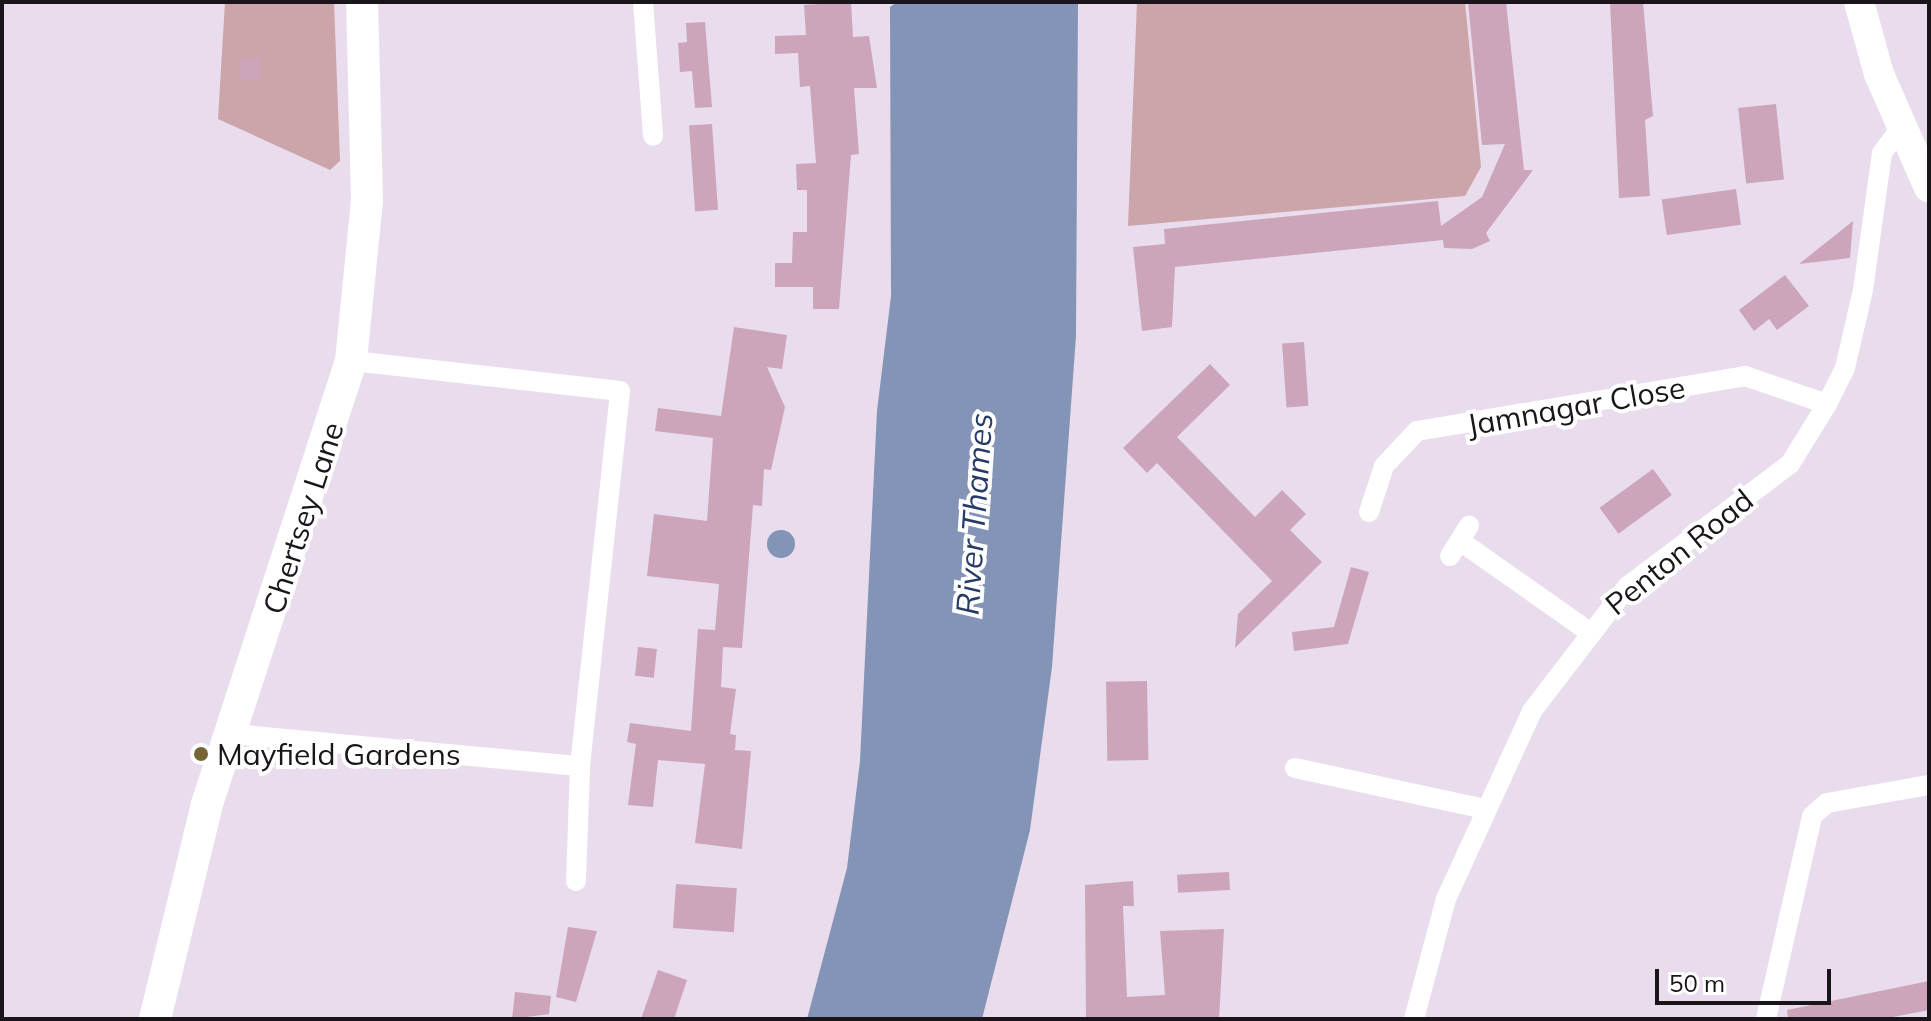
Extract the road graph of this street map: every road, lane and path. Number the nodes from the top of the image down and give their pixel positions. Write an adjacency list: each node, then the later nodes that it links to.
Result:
1 (362, 2): 7 (main road, Chertsey Lane)
2 (643, 2): 5 (street)
3 (1859, 2): 4 (main road)
4 (1901, 128): 6 (main road); 8 (street, Penton Road)
5 (653, 136)
6 (1929, 188)
7 (351, 361): 12 (main road, Chertsey Lane); 13 (street)
8 (1827, 404): 9 (street, Jamnagar Close); 11 (street, Penton Road)
9 (1369, 512)
10 (1460, 541): 11 (street)
11 (1588, 631): 16 (street, Penton Road)
12 (233, 734): 13 (street); 18 (main road, Chertsey Lane)
13 (580, 766): 17 (street)
14 (1295, 768): 16 (street)
15 (1929, 785): 20 (street)
16 (1484, 809): 19 (street, Penton Road)
17 (576, 881)
18 (155, 1019)
19 (1414, 1019)
20 (1766, 1019)

